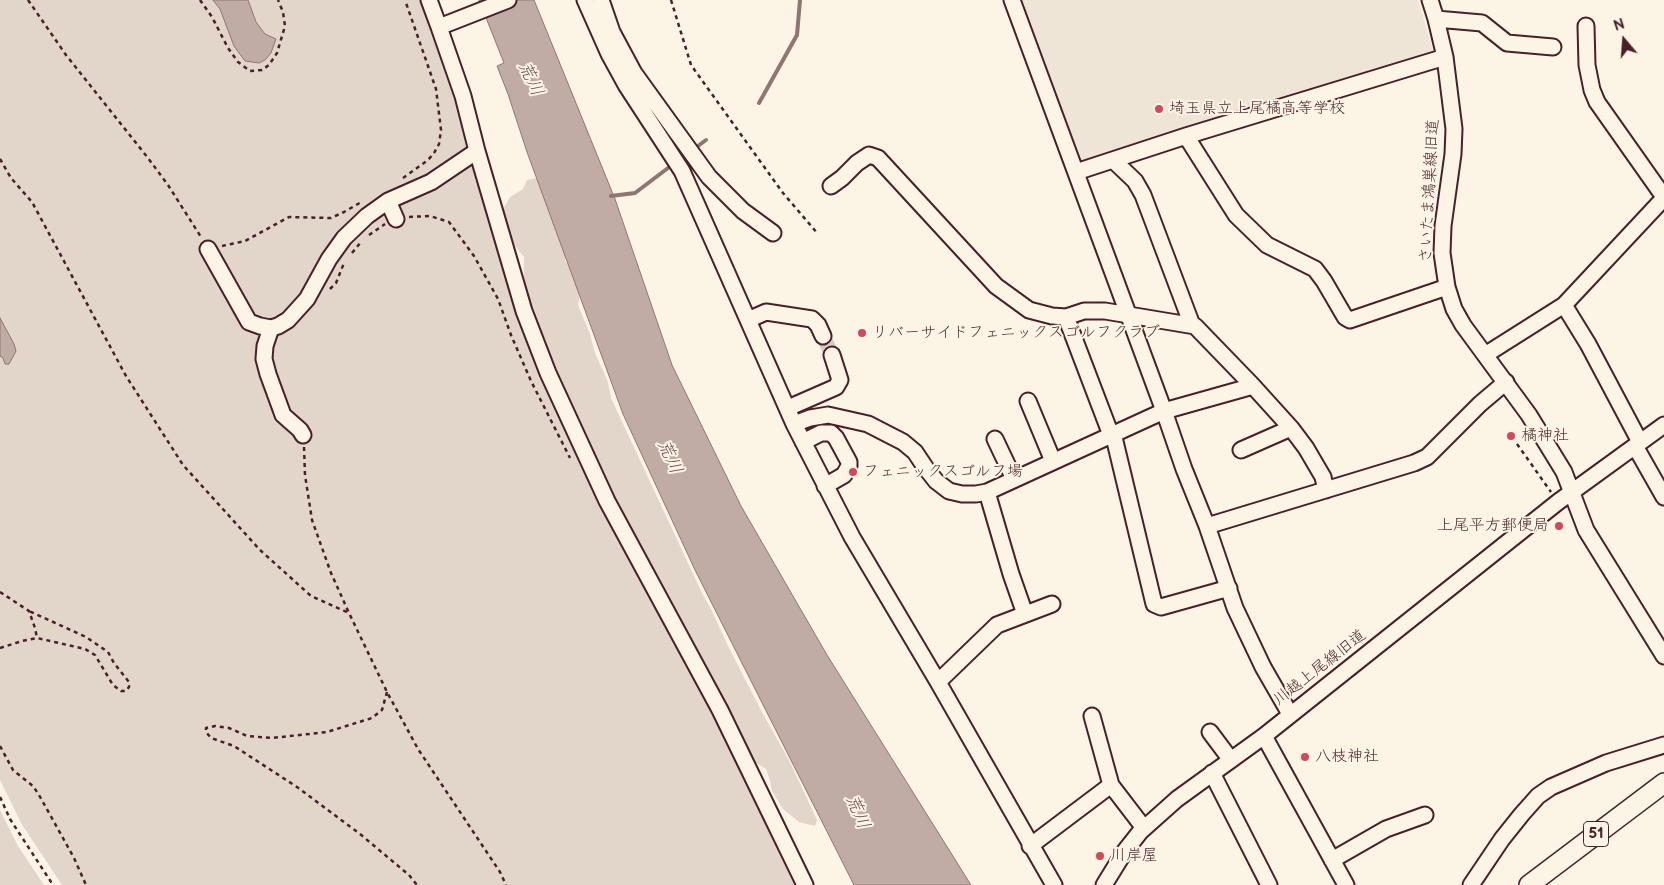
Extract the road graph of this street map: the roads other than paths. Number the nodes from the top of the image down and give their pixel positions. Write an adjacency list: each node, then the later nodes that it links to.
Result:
1 (429, 0): 8 (street)
2 (508, 0): 8 (street)
3 (585, 0): 26 (street)
4 (600, 0): 20 (street)
5 (1012, 0): 15 (street)
6 (1430, 0): 7 (street, さいたま鴻巣線旧道)
7 (1436, 19): 10 (street); 11 (street, さいたま鴻巣線旧道)
8 (440, 26): 13 (street)
9 (1586, 26): 17 (street)
10 (1552, 48)
11 (1444, 57): 12 (street); 22 (street, さいたま鴻巣線旧道)
12 (1186, 136): 14 (street); 22 (street)
13 (477, 151): 18 (street); 72 (street)
14 (1113, 160): 15 (street); 27 (street)
15 (1076, 172): 24 (street)
16 (831, 186): 25 (street)
17 (1664, 198): 23 (street)
18 (388, 201): 19 (street); 28 (street)
19 (396, 219)
20 (773, 233)
21 (208, 249): 28 (street)
22 (1447, 287): 31 (street, さいたま鴻巣線旧道)
23 (1564, 305): 31 (street); 44 (street)
24 (1129, 316): 25 (street); 27 (street); 36 (street)
25 (1066, 317): 40 (street)
26 (748, 320): 29 (street); 35 (street)
27 (1192, 325): 33 (street)
28 (271, 328): 41 (street)
29 (823, 336)
30 (832, 355): 35 (street)
31 (1486, 355): 32 (street, さいたま鴻巣線旧道)
32 (1506, 382): 49 (street); 51 (street, さいたま鴻巣線旧道)
33 (1253, 386): 36 (street); 39 (street)
34 (1028, 400): 46 (street)
35 (788, 408): 37 (street)
36 (1164, 411): 40 (street); 53 (street)
37 (794, 424): 43 (street); 50 (street)
38 (1664, 425): 44 (street, 川越上尾線旧道)
39 (1291, 428): 45 (street); 49 (street)
40 (1112, 434): 46 (street); 54 (street)
41 (303, 435)
42 (995, 439): 47 (street)
43 (803, 442): 48 (street); 48 (street)
44 (1637, 444): 51 (street, 川越上尾線旧道); 52 (street)
45 (1241, 450)
46 (1053, 461): 47 (street)
47 (1014, 479): 50 (street)
48 (825, 486): 58 (street)
49 (1326, 490): 53 (street)
50 (986, 492): 56 (street)
51 (1572, 492): 57 (street, さいたま鴻巣線旧道); 59 (street, 川越上尾線旧道)
52 (1664, 497)
53 (1207, 526): 54 (street)
54 (1228, 588): 59 (street)
55 (1052, 604): 56 (street)
56 (1026, 614): 58 (street)
57 (1664, 656)
58 (938, 682): 70 (street)
59 (1290, 714): 62 (street, 川越上尾線旧道)
60 (1092, 716): 67 (street)
61 (1210, 732): 64 (street)
62 (1264, 736): 64 (street, 川越上尾線旧道); 71 (street)
63 (1664, 745): 77 (street)
64 (1231, 760): 65 (street, 川越上尾線旧道)
65 (1212, 773): 69 (street, 川越上尾線旧道); 75 (street)
66 (1664, 783): 78 (main road, 51)
67 (1111, 785): 69 (street); 70 (street)
68 (1425, 815): 71 (street)
69 (1144, 828): 74 (street, 川越上尾線旧道)
70 (1030, 846): 73 (street)
71 (1332, 860): 76 (street)
72 (805, 885)
73 (1054, 885)
74 (1104, 885)
75 (1269, 885)
76 (1346, 885)
77 (1471, 885)
78 (1529, 885)

